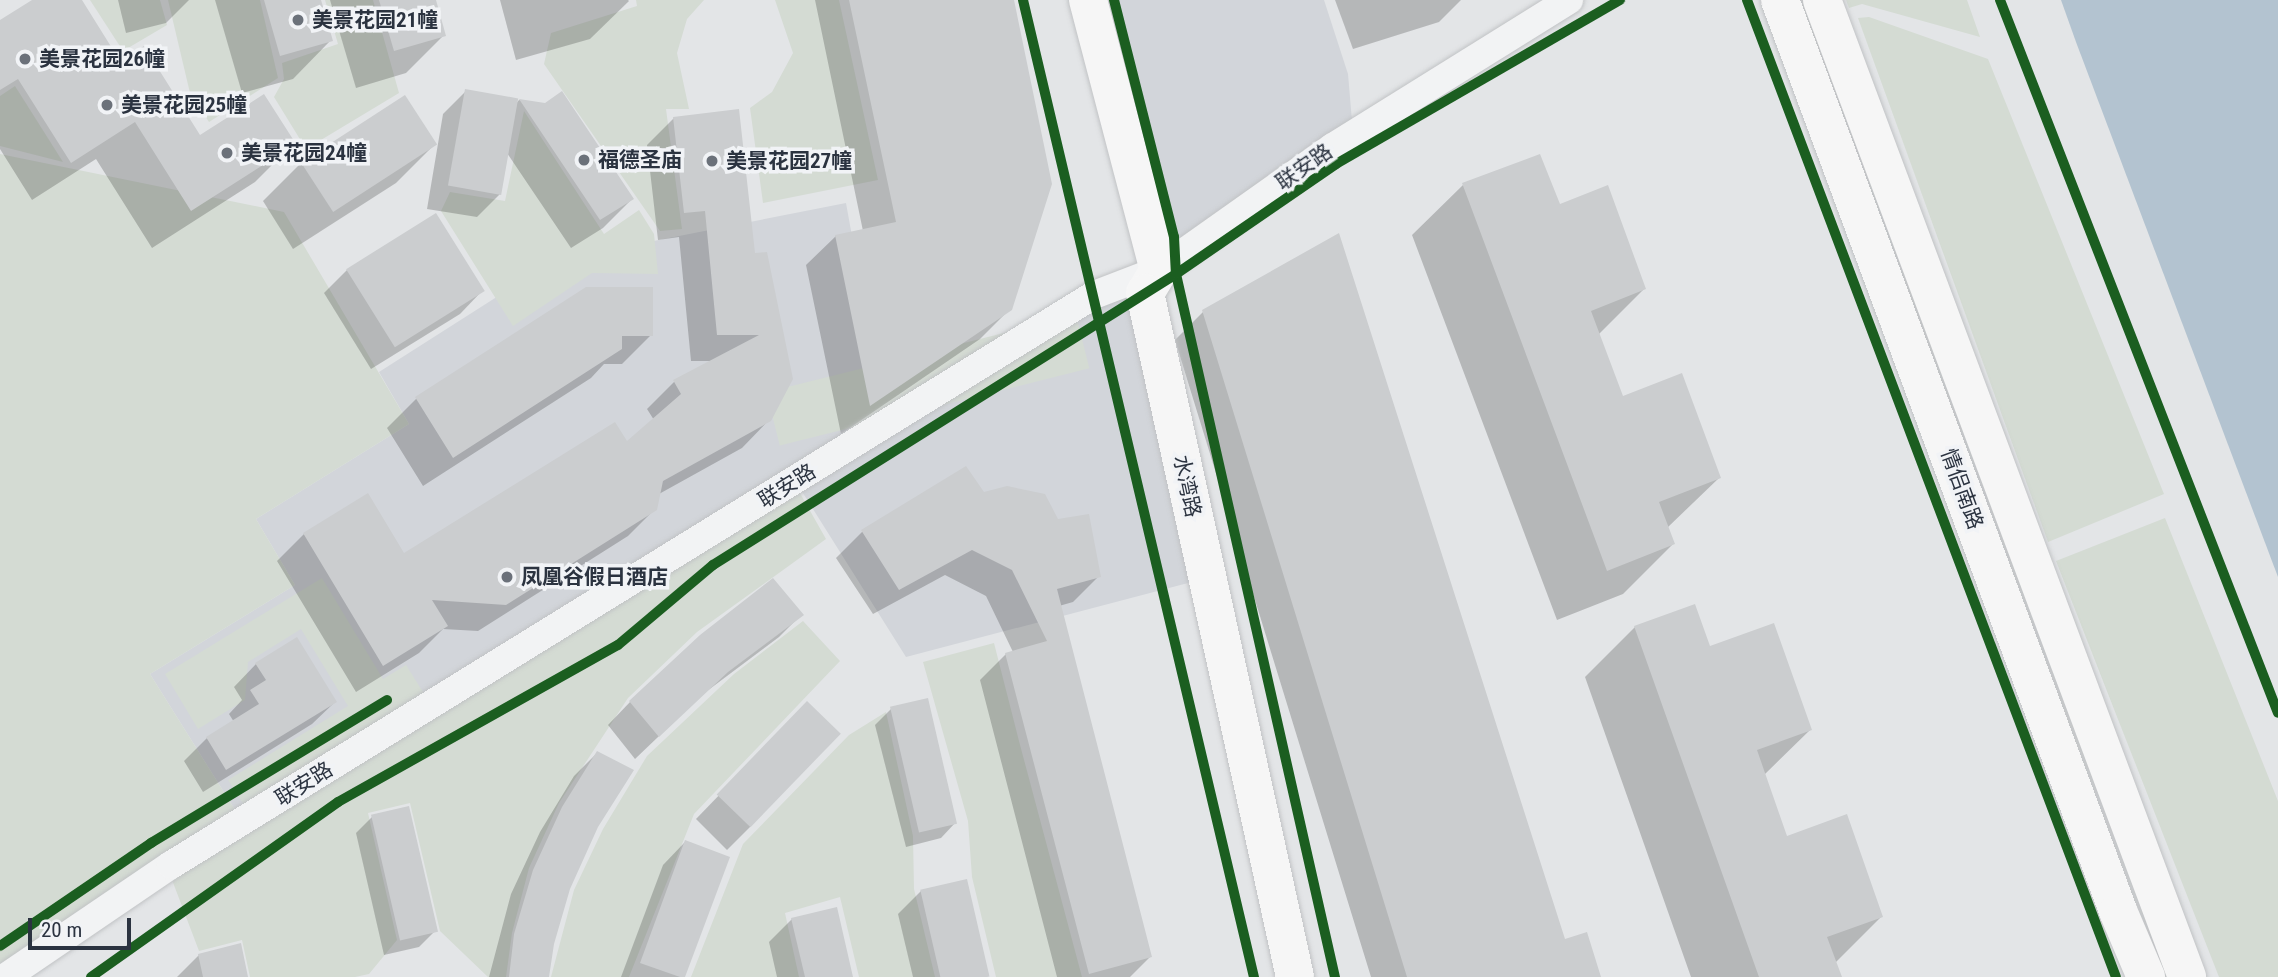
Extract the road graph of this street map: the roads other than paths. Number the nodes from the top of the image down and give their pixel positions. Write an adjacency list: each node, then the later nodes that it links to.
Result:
1 (1088, 0): 5 (main road)
2 (1569, 0): 5 (street, 联安路)
3 (1780, 0): 8 (main road, 情侣南路)
4 (1822, 0): 9 (main road, 情侣南路)
5 (1159, 270): 6 (street, 联安路); 7 (main road, 水湾路)
6 (6, 977)
7 (1295, 977)
8 (2146, 977)
9 (2187, 977)

